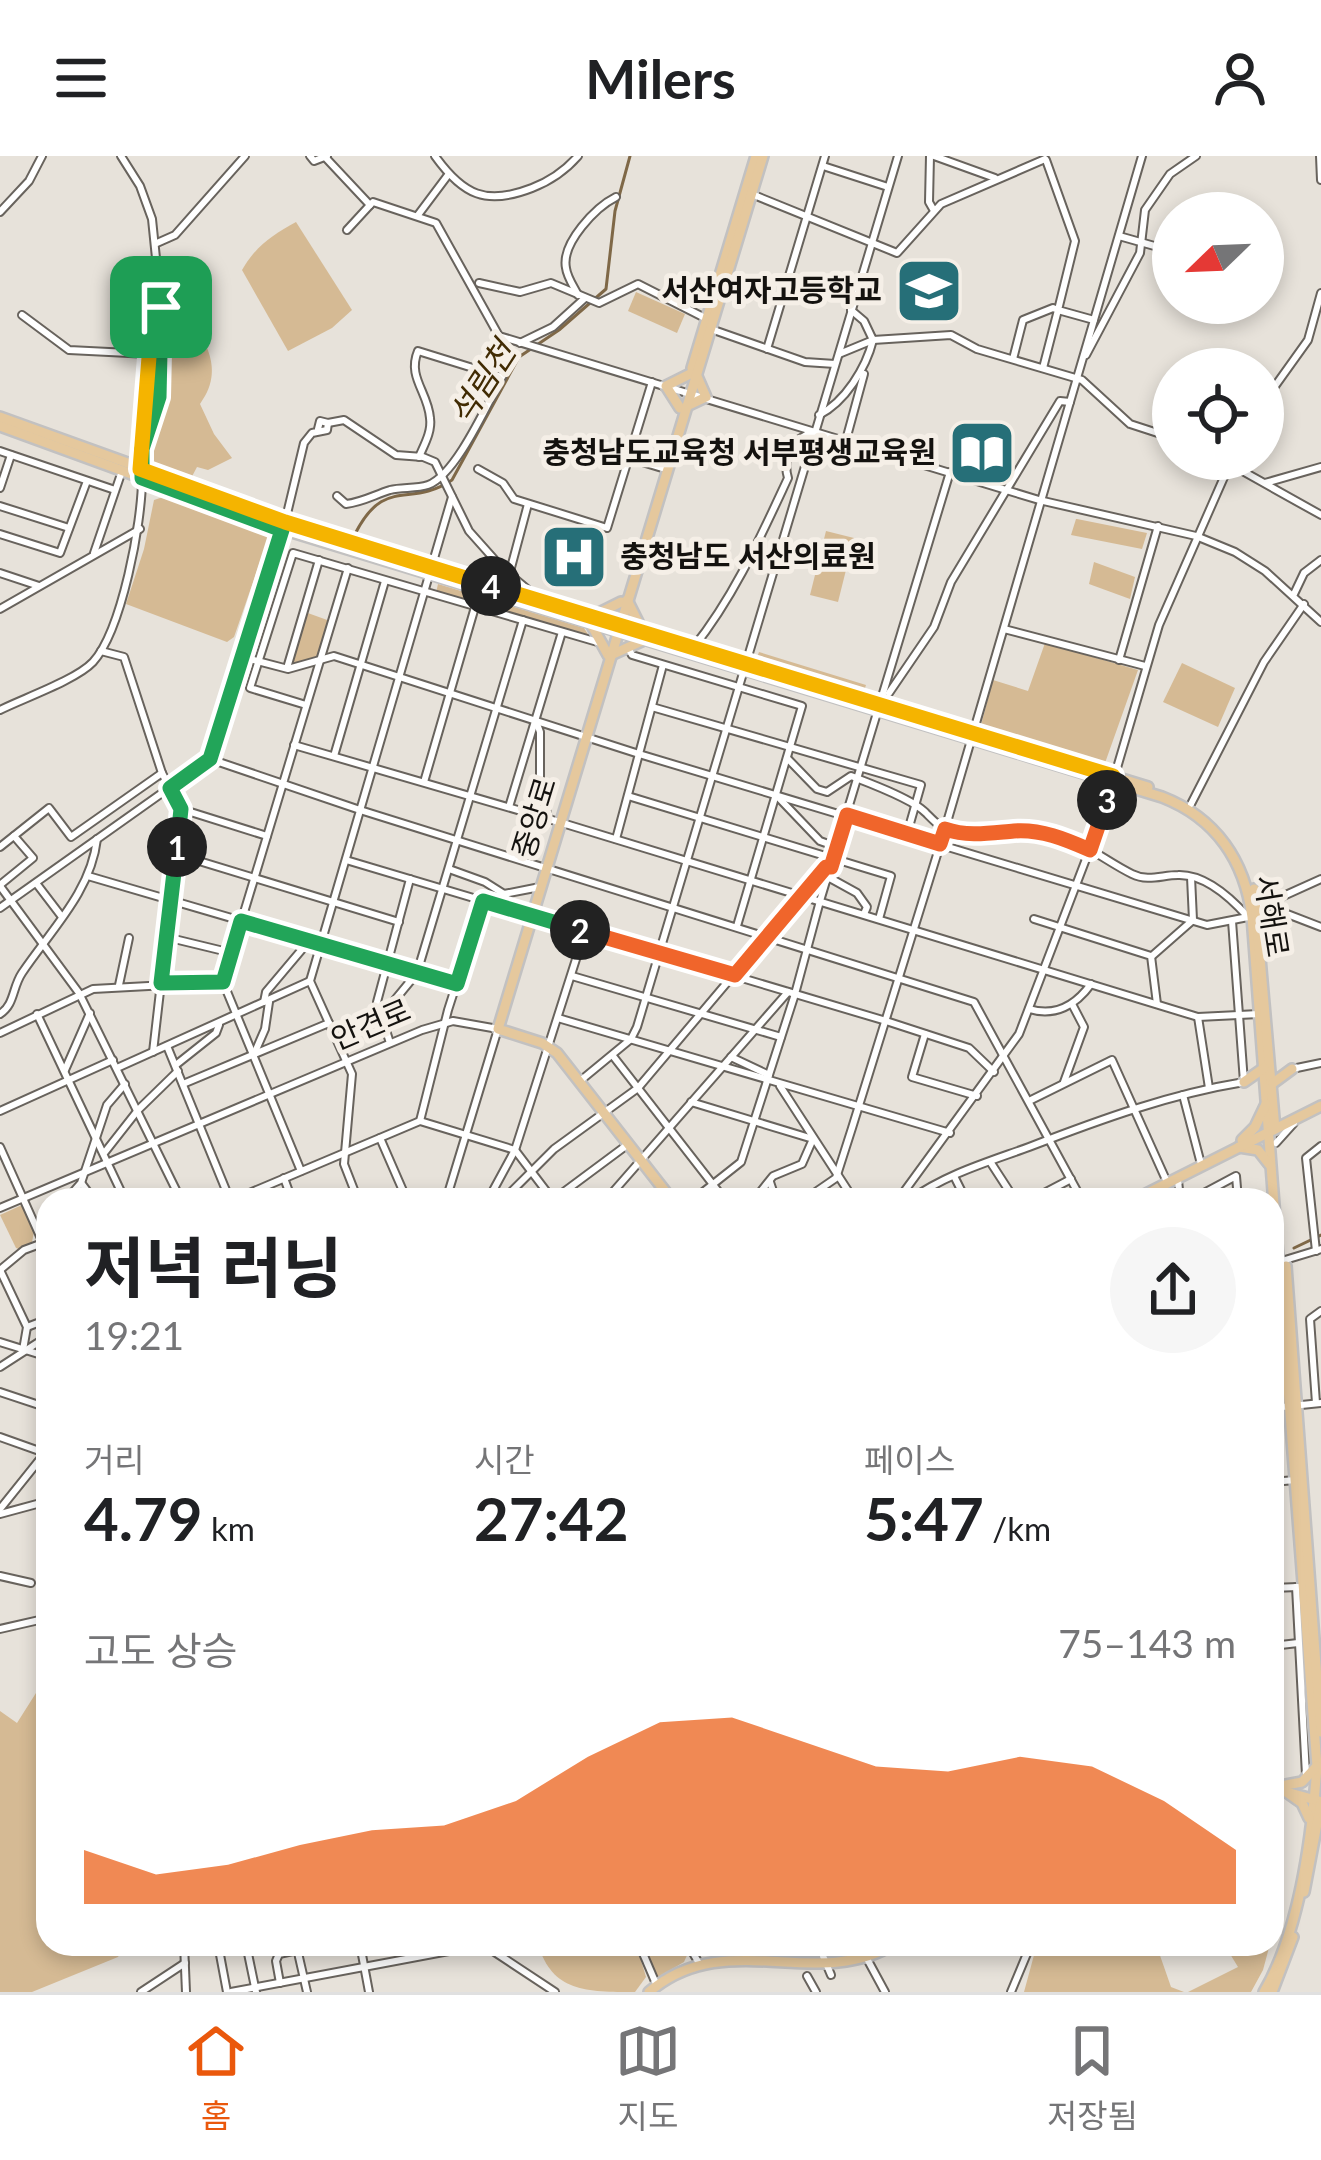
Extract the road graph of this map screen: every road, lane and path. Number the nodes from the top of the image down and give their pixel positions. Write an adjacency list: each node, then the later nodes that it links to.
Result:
1 (42, 156): 24 (street)
2 (122, 156): 30 (street)
3 (245, 156): 30 (street)
4 (310, 156): 5 (street)
5 (326, 156): 22 (street)
6 (434, 156): 16 (street)
7 (578, 156): 16 (street)
8 (760, 156): 20 (main road, 중앙로)
9 (898, 156): 19 (street)
10 (932, 156): 17 (street); 23 (street)
11 (1142, 156): 28 (street)
12 (1196, 156): 29 (street)
13 (1320, 156): 18 (street)
14 (1046, 157): 17 (street); 38 (street)
15 (824, 161): 19 (street); 26 (street)
16 (448, 175): 25 (street)
17 (995, 178): 23 (street)
18 (1321, 180)
19 (888, 187): 31 (street)
20 (748, 193): 26 (street); 41 (main road, 중앙로)
21 (616, 197): 35 (street)
22 (370, 205): 25 (street); 27 (street)
23 (933, 209): 31 (street)
24 (0, 212)
25 (418, 215): 42 (street)
26 (806, 218): 31 (street); 45 (street)
27 (346, 230)
28 (1119, 236): 29 (street); 40 (street)
29 (1143, 242): 32 (street); 49 (street)
30 (157, 243): 36 (street)
31 (871, 244): 37 (street)
32 (1152, 245)
33 (479, 283): 35 (street)
34 (1321, 292): 55 (street)
35 (589, 299): 41 (street); 44 (street)
36 (161, 307): 46 (street); 68 (street)
37 (851, 310): 43 (street); 47 (street)
38 (1058, 310): 40 (street); 48 (street); 52 (street)
39 (22, 315): 46 (street)
40 (1094, 320): 49 (street)
41 (709, 324): 45 (street); 54 (main road, 중앙로)
42 (500, 336): 44 (street); 53 (street)
43 (873, 340): 47 (street); 48 (street); 51 (street)
44 (521, 344): 57 (street)
45 (767, 349): 50 (street)
46 (149, 353): 68 (street)
47 (838, 354): 50 (street)
48 (1013, 359): 52 (street)
49 (1082, 363): 56 (street)
50 (835, 364): 63 (street)
51 (867, 364): 63 (street); 67 (street)
52 (1043, 368): 56 (street)
53 (490, 373): 71 (street); 79 (street)
54 (693, 374): 58 (main road); 59 (main road, 중앙로); 60 (main road)
55 (1284, 374)
56 (1077, 378): 61 (street); 66 (street)
57 (652, 382): 58 (street); 72 (street)
58 (666, 386): 59 (street); 62 (main road)
59 (688, 392): 60 (street); 62 (main road, 중앙로)
60 (706, 397): 62 (main road); 65 (street)
61 (1070, 402): 85 (street); 89 (street)
62 (683, 407): 74 (main road, 중앙로); 112 (main road, 중앙로)
63 (820, 415): 65 (street)
64 (0, 422): 76 (main road, 서해로); 78 (main road, 서해로)
65 (815, 431): 67 (street); 124 (street); 135 (street)
66 (1152, 431)
67 (846, 440): 77 (street)
68 (142, 449): 78 (street)
69 (0, 451): 70 (street)
70 (11, 455): 82 (street); 84 (street)
71 (419, 457): 79 (street); 93 (street)
72 (629, 458): 74 (street); 90 (street)
73 (1321, 467): 83 (street)
74 (662, 468): 112 (main road, 중앙로)
75 (478, 469): 90 (street)
76 (122, 471): 78 (main road, 서해로); 86 (street)
77 (950, 472): 85 (street); 141 (street)
78 (141, 473): 93 (main road, 서해로); 96 (street)
79 (444, 476): 87 (street); 88 (street)
80 (1220, 480): 98 (street)
81 (1260, 480): 83 (street)
82 (87, 481): 86 (street); 95 (street)
83 (1265, 483): 92 (street)
84 (0, 488)
85 (1004, 489): 89 (street); 141 (street)
86 (115, 490): 99 (street)
87 (451, 494): 103 (street); 105 (street)
88 (338, 496)
89 (1039, 500): 94 (street); 120 (street)
90 (528, 504): 105 (street)
91 (0, 506): 95 (street)
92 (1321, 515)
93 (284, 526): 103 (main road, 서해로); 128 (street)
94 (1158, 526): 98 (street); 130 (street)
95 (69, 528): 97 (street)
96 (140, 529): 99 (street); 126 (street)
97 (0, 534)
98 (1196, 536): 110 (street); 134 (street)
99 (93, 556): 107 (street)
100 (319, 560): 102 (street); 131 (street); 136 (street)
101 (1321, 560): 110 (street)
102 (348, 568): 106 (street); 129 (street)
103 (430, 571): 108 (main road, 서해로); 109 (street); 117 (main road, 서해로)
104 (0, 573): 107 (street)
105 (509, 575): 108 (street); 111 (street)
106 (386, 580): 109 (street); 132 (street)
107 (39, 586): 115 (street)
108 (505, 590): 111 (main road, 서해로)
109 (424, 591): 114 (street); 137 (street)
110 (1294, 594): 113 (street)
111 (542, 601): 117 (main road, 서해로)
112 (624, 601): 117 (main road); 119 (main road, 중앙로); 122 (main road)
113 (1304, 603): 118 (street); 169 (street)
114 (476, 606): 116 (street); 139 (street)
115 (0, 609)
116 (523, 620): 121 (street); 143 (street)
117 (591, 620): 119 (main road, 서해로); 123 (main road)
118 (1321, 622)
119 (616, 628): 122 (main road, 서해로); 127 (main road, 중앙로)
120 (1004, 629): 130 (street); 148 (street)
121 (562, 632): 123 (street); 145 (street)
122 (643, 636): 124 (main road, 서해로); 125 (main road); 135 (main road, 서해로)
123 (601, 643): 127 (main road)
124 (693, 647): 135 (main road, 서해로)
125 (628, 648): 127 (main road); 133 (street)
126 (100, 651): 144 (street); 159 (street)
127 (609, 656): 147 (main road, 중앙로)
128 (242, 657): 131 (street); 155 (street)
129 (321, 657): 132 (street); 136 (street); 140 (street)
130 (1119, 660): 134 (street)
131 (258, 661): 136 (street); 140 (street)
132 (361, 664): 137 (street); 153 (street)
133 (663, 664): 138 (street); 142 (street)
134 (1146, 666): 152 (street)
135 (745, 667): 138 (street); 141 (main road, 서해로)
136 (287, 668)
137 (399, 677): 139 (street); 157 (street)
138 (740, 686): 146 (street); 150 (street)
139 (450, 693): 143 (street); 163 (street)
140 (306, 705): 149 (street)
141 (882, 706): 148 (main road, 서해로); 156 (street)
142 (652, 707): 146 (street); 151 (street)
143 (496, 708): 145 (street); 167 (street)
144 (0, 710)
145 (536, 721): 147 (street); 171 (street); 176 (street)
146 (727, 729): 150 (street); 160 (street)
147 (585, 736): 151 (street); 176 (main road, 중앙로)
148 (972, 736): 158 (main road, 서해로); 162 (main road, 서해로); 177 (street)
149 (294, 745): 153 (street); 164 (street)
150 (790, 746): 154 (street); 156 (street)
151 (639, 754): 160 (street); 168 (street)
152 (1119, 756): 158 (street); 162 (street)
153 (334, 757): 157 (street)
154 (787, 758): 161 (street); 166 (street)
155 (210, 759): 164 (street); 165 (street)
156 (862, 767): 161 (street); 170 (street)
157 (373, 768): 163 (street); 173 (street)
158 (1096, 770): 162 (main road, 서해로)
159 (162, 773): 165 (street); 179 (street)
160 (711, 775): 166 (street); 175 (street)
161 (858, 779): 170 (street); 174 (street)
162 (1112, 779): 169 (main road, 서해로); 188 (street); 217 (main road, 서해로)
163 (424, 782): 167 (street)
164 (283, 784): 173 (street); 180 (street)
165 (170, 788): 172 (street); 182 (street)
166 (776, 795): 174 (street); 181 (street); 186 (street)
167 (470, 796): 171 (street); 183 (street)
168 (628, 796): 175 (street); 184 (street)
169 (1190, 804): 217 (main road, 서해로)
170 (914, 806): 177 (street); 178 (street)
171 (509, 807): 176 (street)
172 (181, 809): 180 (street); 189 (street)
173 (360, 810): 183 (street); 190 (street)
174 (847, 815): 178 (street); 186 (street)
175 (700, 816): 181 (street); 191 (street)
176 (554, 820): 184 (street); 193 (main road, 중앙로)
177 (945, 829): 185 (street); 188 (street)
178 (907, 834): 185 (street)
179 (14, 836): 187 (street); 203 (street)
180 (267, 836): 198 (street)
181 (763, 837): 192 (street); 200 (street)
182 (97, 839): 195 (street); 202 (street)
183 (458, 839): 193 (street); 194 (street)
184 (616, 839): 191 (street)
185 (940, 844): 204 (street); 228 (street)
186 (837, 847): 192 (street)
187 (0, 848)
188 (1090, 850): 197 (street); 204 (street)
189 (176, 854): 198 (street); 209 (street)
190 (346, 860): 199 (street); 212 (street)
191 (687, 860): 200 (street); 213 (street)
192 (833, 862): 196 (street); 207 (street); 219 (street)
193 (546, 866): 205 (main road, 중앙로); 213 (street)
194 (448, 869): 205 (street); 206 (street)
195 (88, 876): 209 (street); 218 (street)
196 (828, 877): 211 (street); 216 (street)
197 (1191, 877): 217 (street); 221 (street)
198 (254, 878): 212 (street); 222 (street)
199 (410, 879): 206 (street); 224 (street)
200 (751, 880): 207 (street); 225 (street)
201 (1321, 880): 217 (street)
202 (36, 883): 208 (street); 218 (street)
203 (0, 885): 208 (street)
204 (1076, 886): 221 (street); 226 (street)
205 (540, 887): 215 (main road, 중앙로)
206 (442, 889): 210 (street); 242 (street)
207 (801, 895): 211 (street); 230 (street)
208 (11, 900): 214 (street); 233 (street)
209 (170, 901): 222 (street); 231 (street)
210 (483, 901): 215 (street); 249 (street)
211 (820, 901): 216 (street); 236 (street)
212 (334, 902): 224 (street); 235 (street)
213 (673, 906): 225 (street); 238 (street)
214 (0, 908)
215 (532, 914): 229 (street); 259 (main road, 중앙로)
216 (864, 914): 219 (street)
217 (1254, 914): 223 (street); 227 (street); 264 (main road, 서해로); 291 (main road, 서해로)
218 (62, 917): 233 (street)
219 (879, 919): 228 (street)
220 (1034, 919): 226 (street)
221 (1193, 920): 223 (street); 239 (street)
222 (241, 921): 234 (street); 237 (street)
223 (1232, 921): 266 (street)
224 (399, 922): 240 (street)
225 (737, 926): 230 (street)
226 (1061, 927): 239 (street); 241 (street)
227 (1321, 927)
228 (914, 930): 241 (street); 245 (street)
229 (585, 931): 238 (street); 244 (street)
230 (769, 936): 236 (street); 243 (street)
231 (166, 937): 237 (street); 248 (street)
232 (129, 938): 251 (street)
233 (42, 941): 252 (street); 261 (street)
234 (309, 941): 235 (street); 255 (street)
235 (321, 945): 240 (street); 246 (street)
236 (807, 949): 245 (street); 253 (street)
237 (232, 953): 247 (street)
238 (660, 954): 243 (street); 254 (street)
239 (1151, 956): 257 (street)
240 (387, 964): 242 (street); 268 (street)
241 (1045, 970): 250 (street); 258 (street)
242 (418, 973): 249 (street); 268 (street)
243 (735, 975): 253 (street); 263 (street)
244 (572, 976): 254 (street); 269 (street)
245 (898, 977): 270 (street); 289 (street)
246 (310, 981): 255 (street); 272 (street)
247 (223, 982): 248 (street); 265 (street)
248 (161, 983): 251 (street); 285 (street)
249 (457, 984): 273 (street)
250 (1091, 984): 256 (street); 257 (street)
251 (119, 985): 252 (street)
252 (79, 993): 260 (street); 262 (street)
253 (792, 993): 270 (street); 275 (street); 279 (street)
254 (646, 998): 263 (street); 280 (street)
255 (266, 1001): 265 (street); 286 (street)
256 (1072, 1004): 258 (street); 302 (street)
257 (1157, 1004): 267 (street)
258 (1029, 1009): 289 (street)
259 (503, 1010): 274 (main road, 중앙로); 277 (main road)
260 (90, 1012): 293 (street); 297 (street)
261 (0, 1014)
262 (37, 1014): 276 (street); 297 (street)
263 (702, 1014): 275 (street); 284 (street)
264 (1259, 1014): 266 (street); 291 (main road, 서해로)
265 (236, 1015): 271 (street); 286 (street)
266 (1239, 1015): 267 (street); 303 (street)
267 (1198, 1017): 308 (street)
268 (380, 1018): 281 (street)
269 (558, 1018): 280 (street); 283 (street)
270 (886, 1021): 278 (street); 316 (street)
271 (220, 1022): 282 (street); 295 (street)
272 (329, 1022): 286 (street); 290 (street)
273 (445, 1022): 274 (street, 안견로); 281 (street, 안견로); 322 (street)
274 (498, 1030): 277 (main road, 안견로); 329 (street, 중앙로)
275 (755, 1030): 279 (street); 288 (street)
276 (0, 1033)
277 (514, 1034): 283 (main road, 안견로)
278 (925, 1034): 298 (street); 312 (street)
279 (782, 1037): 299 (street)
280 (631, 1040): 284 (street); 287 (street)
281 (390, 1043): 290 (street, 안견로)
282 (167, 1046): 285 (street); 295 (street)
283 (549, 1047): 301 (main road, 안견로); 339 (street)
284 (670, 1051): 294 (street); 307 (street)
285 (153, 1052): 293 (street)
286 (253, 1054): 306 (street); 309 (street)
287 (613, 1055): 301 (street); 307 (street)
288 (731, 1057): 294 (street); 299 (street)
289 (1005, 1057): 298 (street); 313 (street)
290 (347, 1061): 309 (street, 안견로); 341 (street)
291 (1267, 1063): 296 (main road); 303 (main road); 310 (main road, 서해로)
292 (1321, 1063): 296 (street)
293 (115, 1064): 300 (street); 305 (street)
294 (723, 1066): 299 (street); 314 (street)
295 (177, 1068): 306 (street); 318 (street)
296 (1292, 1069): 310 (main road)
297 (65, 1070): 300 (street)
298 (994, 1072): 312 (street)
299 (769, 1077): 304 (street); 323 (street)
300 (69, 1079): 319 (street); 327 (street)
301 (580, 1081): 321 (main road, 안견로)
302 (1064, 1082): 313 (street); 317 (street)
303 (1244, 1082): 308 (street); 310 (main road)
304 (778, 1083): 316 (street); 331 (street)
305 (125, 1084): 318 (street); 327 (street)
306 (183, 1084): 324 (street)
307 (638, 1088): 321 (street); 325 (street)
308 (1209, 1088): 311 (street)
309 (269, 1094): 324 (street, 안견로); 347 (street)
310 (1269, 1094): 320 (street); 326 (main road, 서해로); 338 (main road)
311 (1183, 1095): 317 (street); 346 (street)
312 (977, 1096): 328 (street)
313 (1029, 1101): 332 (street)
314 (691, 1102): 323 (street); 325 (street)
315 (1321, 1106): 320 (main road)
316 (859, 1107): 328 (street); 353 (street)
317 (1136, 1109): 332 (street); 355 (street)
318 (138, 1110): 333 (street); 340 (street)
319 (0, 1111)
320 (1306, 1113): 326 (main road); 335 (street)
321 (607, 1114): 334 (main road, 안견로); 348 (street)
322 (420, 1120): 329 (street); 330 (street)
323 (755, 1120): 331 (street); 359 (street)
324 (199, 1123): 333 (street, 안견로); 365 (street)
325 (669, 1128): 343 (street); 359 (street)
326 (1272, 1129): 335 (main road, 서해로); 338 (main road); 351 (main road, 서해로)
327 (96, 1132): 340 (street); 349 (street)
328 (950, 1133): 384 (street)
329 (466, 1136): 339 (street); 370 (street, 중앙로)
330 (380, 1138): 341 (street); 369 (street)
331 (813, 1139): 353 (street); 356 (street)
332 (1049, 1139): 344 (street); 354 (street)
333 (154, 1142): 345 (street, 안견로); 364 (street)
334 (629, 1143): 343 (main road, 안견로); 375 (street)
335 (1276, 1143): 395 (main road, 서해로)
336 (1321, 1146): 402 (street)
337 (0, 1147): 342 (street)
338 (1234, 1147): 346 (main road); 351 (main road)
339 (515, 1150): 348 (street); 371 (street)
340 (105, 1152): 345 (street)
341 (344, 1153): 347 (street); 368 (street)
342 (2, 1159): 397 (street)
343 (642, 1159): 376 (street); 377 (main road, 안견로)
344 (990, 1161): 350 (street); 387 (street)
345 (107, 1162): 349 (street, 안견로); 363 (street)
346 (1201, 1164): 355 (main road)
347 (302, 1171): 352 (street)
348 (531, 1171): 357 (street); 374 (street)
349 (82, 1173): 358 (street); 360 (street, 안견로)
350 (953, 1175): 385 (street); 386 (street)
351 (1273, 1175): 394 (main road, 서해로)
352 (284, 1178): 366 (street); 367 (street)
353 (836, 1178): 382 (street); 383 (street)
354 (1071, 1179): 388 (street); 389 (street)
355 (1173, 1179): 390 (main road); 391 (street)
356 (770, 1182): 380 (street); 381 (street)
357 (522, 1183): 372 (street); 373 (street)
358 (82, 1184): 361 (street); 362 (street)
359 (713, 1185): 378 (street); 379 (street)
360 (46, 1188)
361 (78, 1188)
362 (85, 1188)
363 (119, 1188)
364 (176, 1188)
365 (227, 1188)
366 (260, 1188)
367 (288, 1188)
368 (353, 1188)
369 (402, 1188)
370 (450, 1188)
371 (494, 1188)
372 (516, 1188)
373 (523, 1188)
374 (544, 1188)
375 (569, 1188)
376 (617, 1188)
377 (663, 1188)
378 (709, 1188)
379 (715, 1188)
380 (765, 1188)
381 (772, 1188)
382 (821, 1188)
383 (844, 1188)
384 (907, 1188)
385 (931, 1188)
386 (960, 1188)
387 (1007, 1188)
388 (1054, 1188)
389 (1076, 1188)
390 (1156, 1188)
391 (1176, 1188)
392 (1219, 1188): 393 (street)
393 (1237, 1188)
394 (1273, 1188)
395 (1280, 1188)
396 (36, 1192): 397 (street, 안견로)
397 (22, 1198): 398 (street, 안견로); 399 (street)
398 (0, 1208)
399 (36, 1229)
400 (1284, 1237): 403 (main road, 서해로)
401 (36, 1245): 404 (street)
402 (1317, 1248): 403 (street)
403 (1286, 1260): 418 (main road, 서해로)
404 (0, 1270): 407 (street)
405 (1321, 1311): 415 (street)
406 (36, 1323): 407 (street)
407 (27, 1327): 411 (street)
408 (1284, 1336): 418 (main road, 서해로)
409 (0, 1342): 411 (street)
410 (36, 1343): 411 (street)
411 (23, 1350): 412 (street); 413 (street)
412 (36, 1354)
413 (0, 1367)
414 (0, 1392): 416 (street)
415 (1319, 1403): 418 (street)
416 (36, 1404)
417 (1284, 1407): 418 (street)
418 (1294, 1407): 422 (main road, 서해로); 434 (main road, 서해로)
419 (0, 1437): 420 (street)
420 (36, 1450)
421 (36, 1467): 425 (street)
422 (1295, 1480): 423 (street); 428 (main road, 서해로)
423 (1284, 1481)
424 (36, 1504): 425 (street)
425 (0, 1511)
426 (0, 1576): 427 (street)
427 (32, 1583)
428 (1299, 1587): 429 (street); 432 (street); 435 (main road, 서해로)
429 (1284, 1588)
430 (36, 1621): 431 (street)
431 (0, 1629)
432 (1300, 1643): 433 (street); 436 (street)
433 (1284, 1645)
434 (1321, 1732)
435 (1319, 1768): 436 (main road); 438 (main road, 서해로)
436 (1306, 1778): 437 (main road)
437 (1285, 1788): 438 (main road); 439 (main road)
438 (1318, 1798): 439 (main road); 440 (main road)
439 (1315, 1825): 440 (main road)
440 (1310, 1841): 474 (main road)
441 (185, 1956): 456 (street)
442 (221, 1956): 467 (street)
443 (248, 1956): 464 (street)
444 (278, 1956): 462 (street)
445 (299, 1956): 461 (street)
446 (362, 1956): 458 (street)
447 (421, 1956): 458 (street)
448 (502, 1956): 470 (street)
449 (643, 1956): 463 (street)
450 (695, 1956): 457 (street)
451 (823, 1956): 459 (street)
452 (867, 1956): 455 (street)
453 (874, 1956): 455 (main road)
454 (1026, 1956): 473 (street)
455 (870, 1961): 459 (main road); 472 (street)
456 (185, 1963): 465 (street); 466 (street)
457 (700, 1965): 460 (main road); 463 (main road)
458 (364, 1967): 461 (street); 469 (street)
459 (831, 1975): 460 (main road)
460 (807, 1976): 471 (street)
461 (304, 1978): 462 (street); 468 (street)
462 (280, 1983): 464 (street)
463 (653, 1989)
464 (255, 1990): 467 (street)
465 (141, 1992)
466 (186, 1992)
467 (229, 1992)
468 (307, 1992)
469 (369, 1992)
470 (555, 1992)
471 (816, 1992)
472 (885, 1992)
473 (1011, 1992)
474 (1268, 1992)

